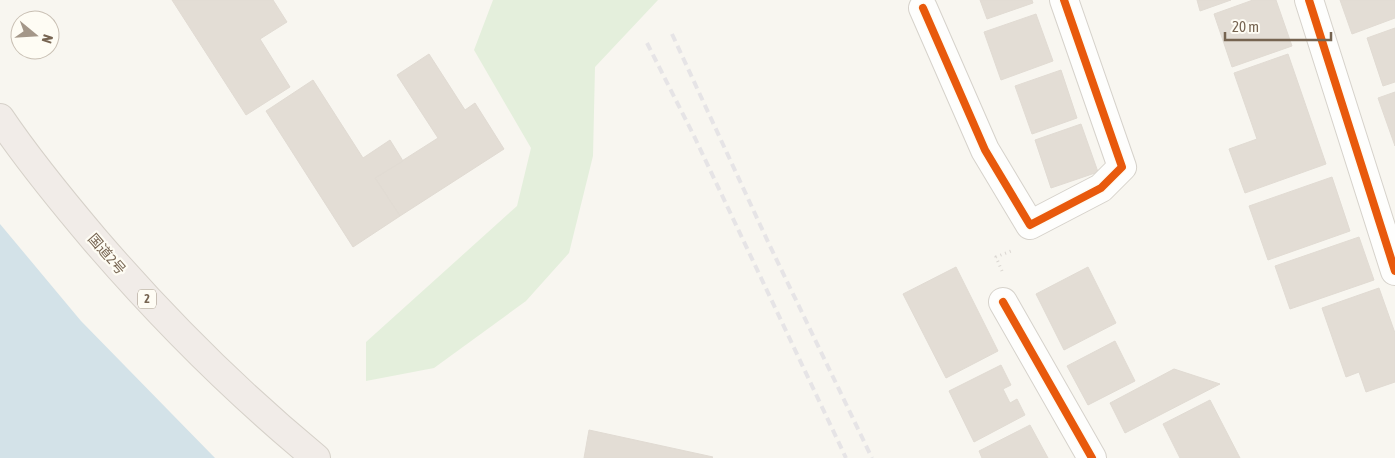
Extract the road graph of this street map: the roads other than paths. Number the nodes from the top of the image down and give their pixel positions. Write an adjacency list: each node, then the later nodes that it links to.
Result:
1 (1064, 0): 3 (street)
2 (1309, 0): 5 (street)
3 (923, 8)
4 (0, 118): 7 (highway, 国道2号 / 2)
5 (1395, 271)
6 (1003, 302): 8 (street)
7 (316, 458)
8 (1092, 458)

